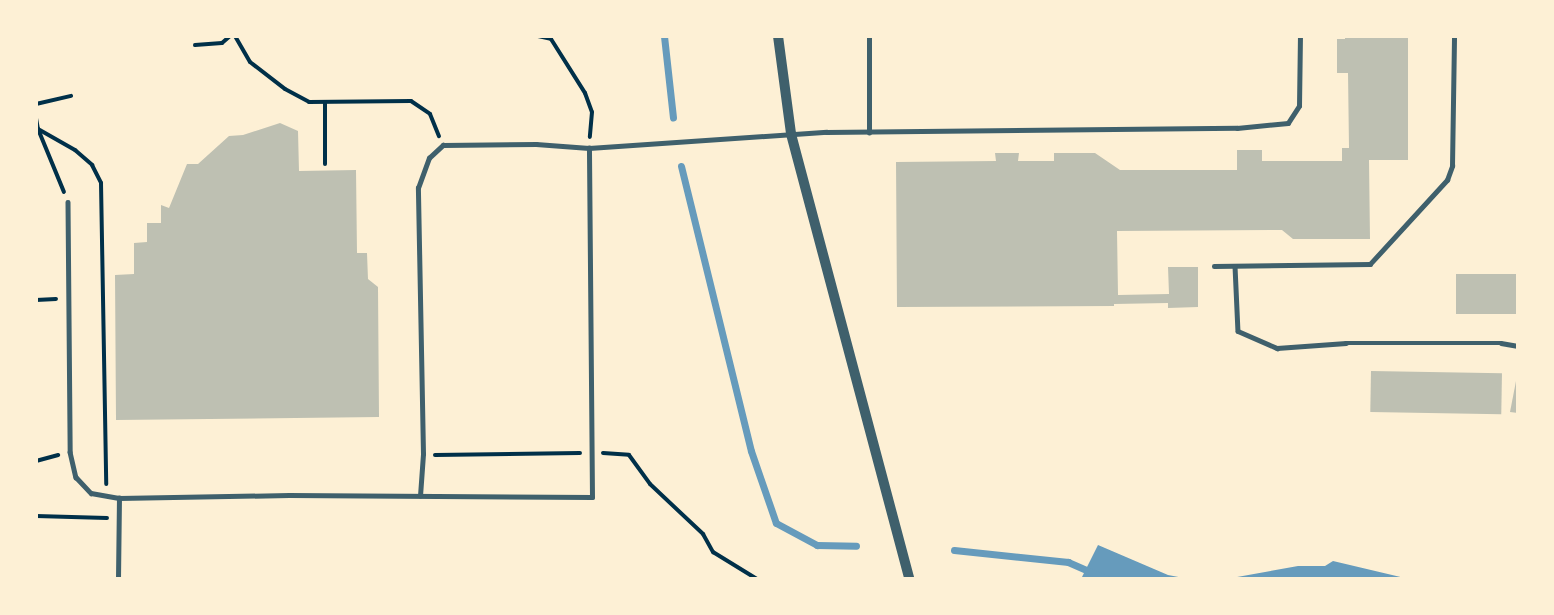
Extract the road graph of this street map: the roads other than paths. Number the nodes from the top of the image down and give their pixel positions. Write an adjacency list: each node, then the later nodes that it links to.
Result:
1 (778, 36): 6 (street)
2 (869, 36): 5 (lane)
3 (1300, 36): 5 (lane)
4 (1454, 36): 10 (lane)
5 (869, 133): 6 (lane)
6 (791, 134): 7 (lane); 15 (street)
7 (589, 148): 12 (lane); 12 (lane)
8 (68, 202): 13 (lane)
9 (1214, 266): 10 (lane)
10 (1235, 266): 11 (lane)
11 (1518, 346)
12 (420, 496): 13 (lane)
13 (119, 498): 14 (lane)
14 (118, 579)
15 (909, 579)

